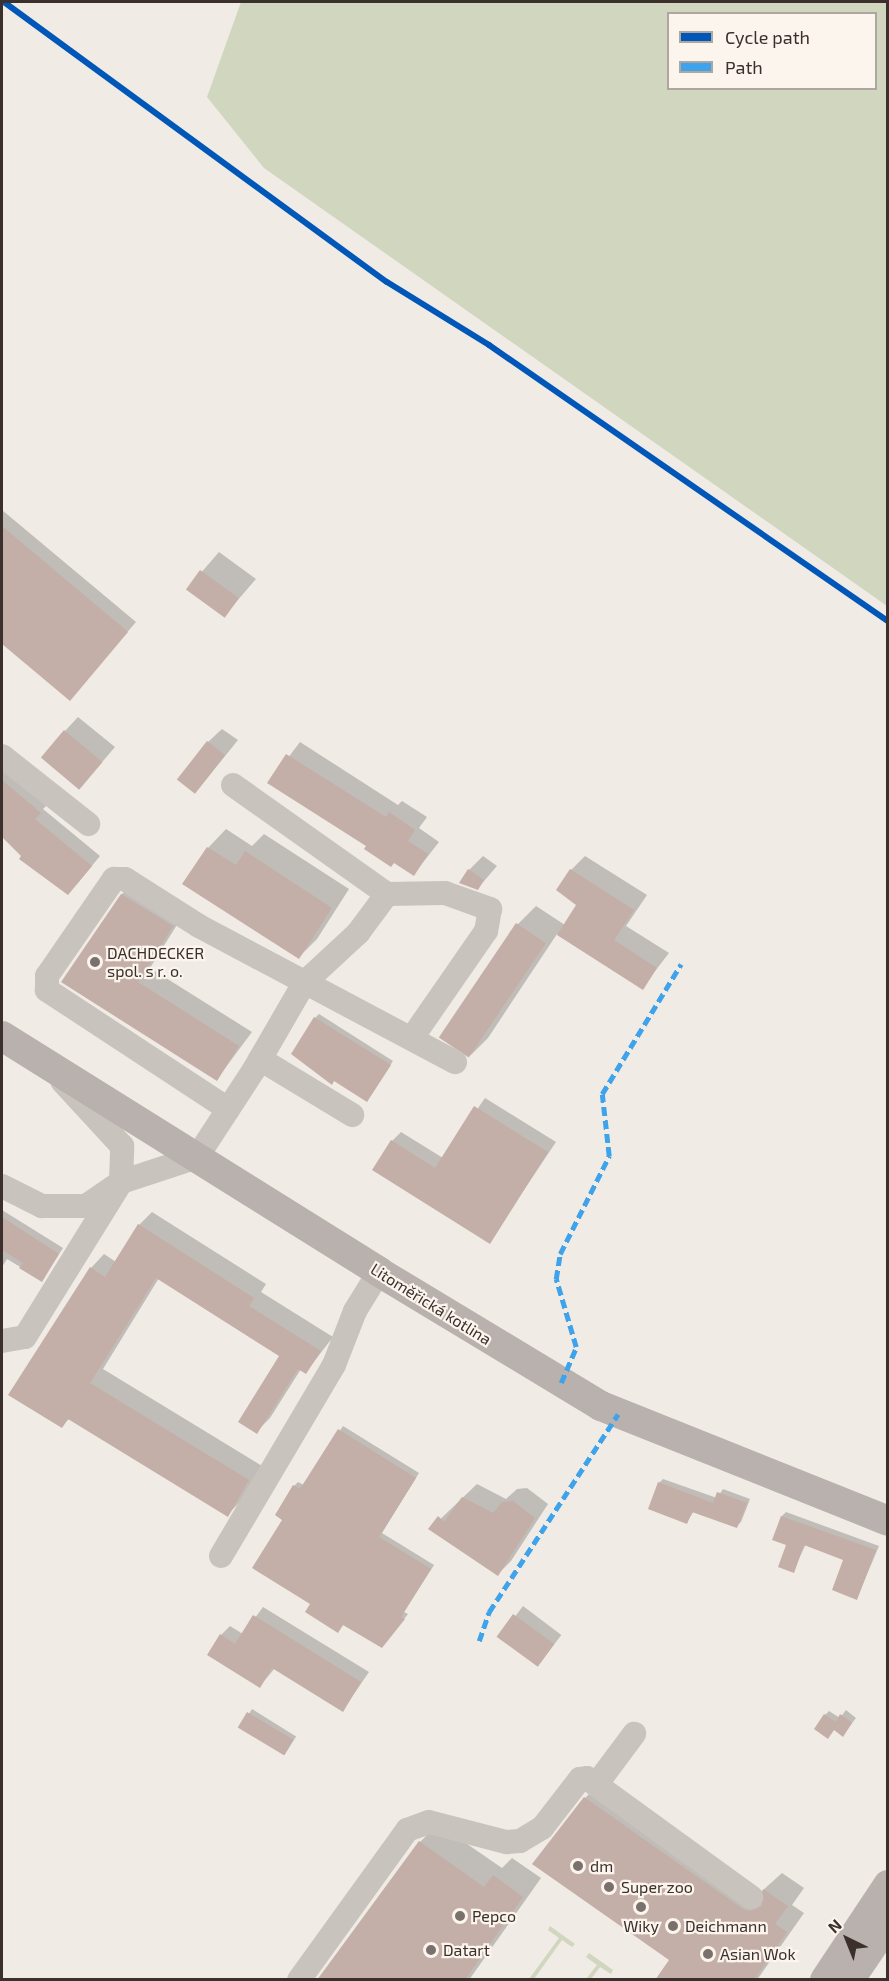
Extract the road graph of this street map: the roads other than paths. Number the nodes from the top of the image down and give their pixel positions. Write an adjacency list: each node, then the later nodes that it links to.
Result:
1 (2, 756): 3 (lane)
2 (232, 785): 4 (lane)
3 (88, 824)
4 (387, 894): 5 (lane); 7 (lane)
5 (304, 983): 7 (lane); 8 (lane); 11 (lane)
6 (2, 1036): 10 (main road, Litoměřická kotlina)
7 (412, 1038): 9 (lane)
8 (260, 1059): 11 (lane); 12 (lane)
9 (456, 1062)
10 (57, 1071): 13 (main road, Litoměřická kotlina); 14 (lane)
11 (228, 1109): 13 (lane)
12 (352, 1115)
13 (197, 1157): 14 (lane); 16 (main road, Litoměřická kotlina)
14 (121, 1182): 15 (lane); 17 (lane)
15 (2, 1186)
16 (379, 1272): 18 (main road, Litoměřická kotlina); 19 (lane)
17 (2, 1341)
18 (888, 1521)
19 (221, 1556)
20 (634, 1734): 21 (lane)
21 (596, 1785): 23 (lane); 25 (lane)
22 (888, 1885): 26 (main road)
23 (751, 1897)
24 (888, 1923): 27 (main road)
25 (299, 1980)
26 (825, 1980)
27 (849, 1980)

